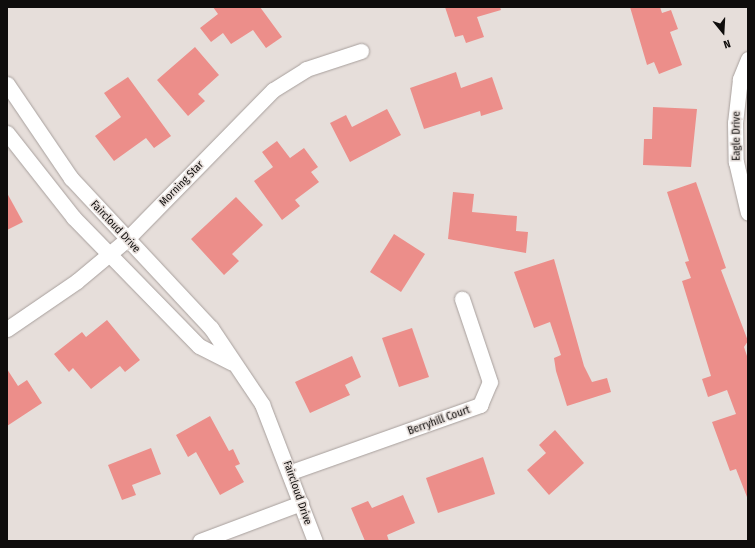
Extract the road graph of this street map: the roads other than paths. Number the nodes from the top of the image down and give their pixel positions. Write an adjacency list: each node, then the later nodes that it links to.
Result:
1 (361, 51): 6 (street, Morning Star)
2 (748, 59): 5 (street, Eagle Drive)
3 (7, 84): 6 (street, Faircloud Drive)
4 (7, 133): 7 (street, Faircloud Drive)
5 (748, 213)
6 (126, 240): 7 (street, Morning Star); 10 (street, Faircloud Drive)
7 (110, 254): 9 (street, Morning Star); 10 (street, Faircloud Drive)
8 (462, 299): 11 (street, Berryhill Court)
9 (7, 329)
10 (231, 362): 11 (street, Faircloud Drive)
11 (291, 472): 12 (street, Faircloud Drive)
12 (301, 503): 13 (street); 14 (street, Faircloud Drive)
13 (200, 541)
14 (315, 541)

